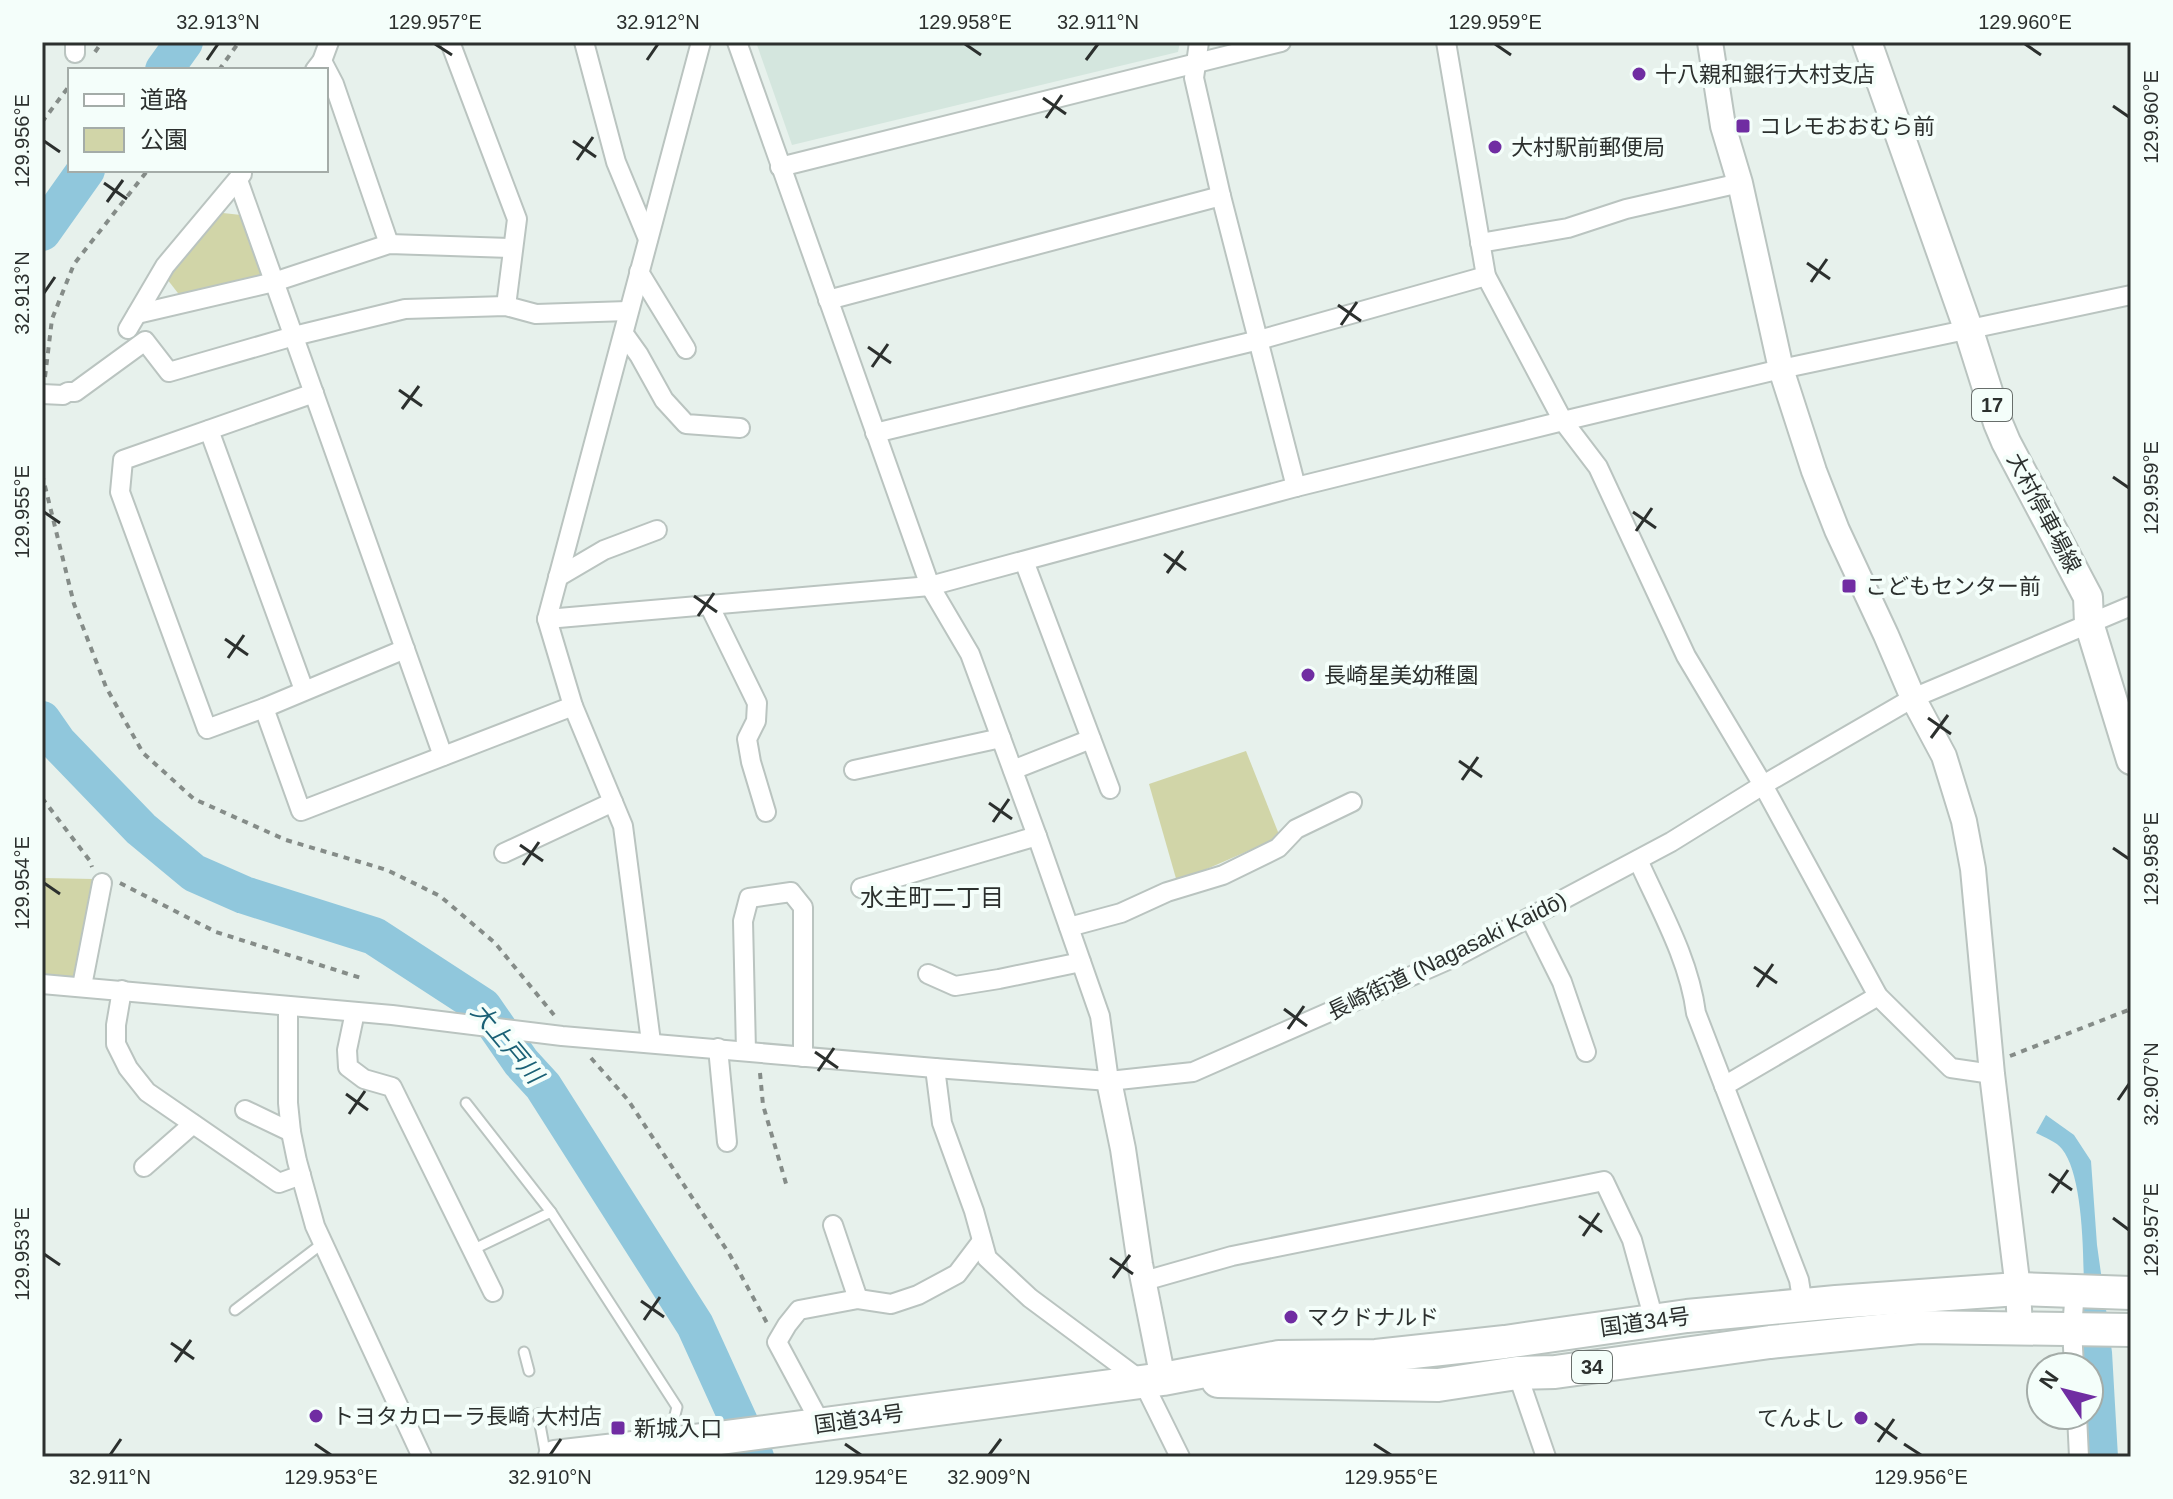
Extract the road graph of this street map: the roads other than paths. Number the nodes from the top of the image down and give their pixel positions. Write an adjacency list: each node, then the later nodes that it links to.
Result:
1 (329, 42): 12 (street)
2 (450, 42): 21 (street)
3 (584, 42): 18 (street)
4 (701, 42): 18 (street)
5 (737, 42): 14 (street)
6 (1199, 42): 11 (street)
7 (1281, 42): 11 (street)
8 (1446, 42): 19 (street)
9 (1710, 42): 16 (street)
10 (1867, 42): 29 (main road, 大村停車場線 / 17)
11 (1197, 63): 14 (street); 17 (street)
12 (319, 66)
13 (328, 77): 20 (street)
14 (780, 167): 26 (street)
15 (242, 175): 24 (street); 24 (street)
16 (1740, 183): 19 (street); 34 (street)
17 (1221, 196): 26 (street); 32 (street)
18 (648, 239): 22 (street)
19 (1480, 243): 23 (street)
20 (389, 244): 21 (street); 24 (street)
21 (513, 248): 27 (street)
22 (639, 272): 28 (street); 33 (street)
23 (1486, 276): 32 (street); 37 (street)
24 (274, 282): 31 (street)
25 (2131, 295): 29 (street)
26 (828, 300): 40 (street)
27 (506, 306): 28 (street); 31 (street)
28 (628, 311): 30 (street)
29 (1968, 328): 34 (street); 49 (main road, 大村停車場線 / 17)
30 (624, 334): 38 (street); 44 (street)
31 (294, 336): 35 (street); 36 (street)
32 (1259, 340): 40 (street); 41 (street)
33 (686, 349)
34 (1781, 369): 37 (street); 52 (street)
35 (314, 393): 39 (street); 50 (street)
36 (42, 394)
37 (1563, 421): 41 (street); 61 (street)
38 (740, 428)
39 (209, 430): 51 (street); 54 (street)
40 (875, 433): 45 (street)
41 (1296, 487): 43 (street)
42 (657, 530): 44 (street)
43 (1024, 561): 45 (street); 56 (street)
44 (558, 577): 48 (street)
45 (930, 586): 46 (street); 55 (street)
46 (709, 605): 48 (street); 65 (street)
47 (2131, 606): 49 (street, 長崎街道 (Nagasaki Kaidō))
48 (547, 619): 53 (street)
49 (2089, 623): 52 (street, 長崎街道 (Nagasaki Kaidō)); 58 (main road, 大村停車場線 / 17)
50 (405, 649): 51 (street); 57 (street)
51 (304, 690): 54 (street)
52 (1913, 698): 61 (street, 長崎街道 (Nagasaki Kaidō)); 87 (street)
53 (573, 706): 57 (street); 63 (street)
54 (264, 708): 57 (street)
55 (1001, 738): 59 (street); 60 (street)
56 (1091, 739): 60 (street); 62 (street)
57 (443, 756)
58 (2131, 760)
59 (854, 770)
60 (1013, 770): 66 (street)
61 (1763, 785): 68 (street, 長崎街道 (Nagasaki Kaidō)); 78 (street)
62 (1110, 789)
63 (613, 802): 67 (street); 81 (street)
64 (1352, 802): 72 (street)
65 (766, 812)
66 (1037, 836): 70 (street); 72 (street)
67 (504, 853)
68 (1638, 860): 71 (street, 長崎街道 (Nagasaki Kaidō)); 89 (street)
69 (110, 883): 76 (street)
70 (861, 888)
71 (1530, 918): 84 (street); 88 (street, 長崎街道 (Nagasaki Kaidō))
72 (1069, 927): 73 (street)
73 (1081, 962): 74 (street); 88 (street)
74 (928, 974)
75 (42, 984): 76 (street, 長崎街道 (Nagasaki Kaidō))
76 (82, 986): 77 (street, 長崎街道 (Nagasaki Kaidō))
77 (122, 990): 79 (street, 長崎街道 (Nagasaki Kaidō)); 92 (street)
78 (1878, 996): 87 (street); 89 (street)
79 (288, 1006): 80 (street, 長崎街道 (Nagasaki Kaidō)); 93 (street)
80 (355, 1012): 81 (street, 長崎街道 (Nagasaki Kaidō)); 101 (street)
81 (651, 1042): 82 (street, 長崎街道 (Nagasaki Kaidō))
82 (718, 1048): 83 (street, 長崎街道 (Nagasaki Kaidō)); 94 (street)
83 (752, 1052): 85 (street, 長崎街道 (Nagasaki Kaidō)); 85 (street)
84 (1586, 1052)
85 (803, 1057): 86 (street, 長崎街道 (Nagasaki Kaidō))
86 (935, 1068): 88 (street, 長崎街道 (Nagasaki Kaidō)); 99 (street)
87 (1991, 1069): 103 (street)
88 (1109, 1081): 102 (street)
89 (1724, 1086): 108 (street)
90 (466, 1103): 97 (lane)
91 (245, 1110): 93 (street)
92 (193, 1124): 95 (street); 96 (street)
93 (291, 1132): 96 (street)
94 (727, 1142)
95 (144, 1167)
96 (301, 1175): 100 (street)
97 (551, 1212): 101 (lane); 123 (lane)
98 (833, 1225): 107 (street)
99 (982, 1241): 107 (street); 119 (street)
100 (323, 1243): 109 (lane); 124 (street)
101 (472, 1250): 105 (street)
102 (1144, 1281): 110 (street); 119 (street)
103 (2018, 1289): 104 (highway, 国道34号 / 34); 108 (highway, 国道34号 / 34); 111 (street)
104 (2075, 1291): 106 (highway, 国道34号 / 34); 112 (street)
105 (493, 1292)
106 (2131, 1293)
107 (858, 1299): 121 (street)
108 (1803, 1305): 110 (highway, 国道34号 / 34)
109 (235, 1310)
110 (1654, 1320): 114 (highway, 国道34号 / 34)
111 (2020, 1328): 112 (highway, 国道34号 / 34); 118 (highway, 国道34号 / 34)
112 (2072, 1328): 113 (highway, 国道34号 / 34); 115 (street)
113 (2131, 1330)
114 (1505, 1342): 118 (street); 119 (highway, 国道34号 / 34)
115 (2073, 1351)
116 (524, 1352): 117 (lane)
117 (529, 1371)
118 (1517, 1373): 119 (highway, 国道34号 / 34); 128 (street)
119 (1153, 1380): 121 (highway, 国道34号 / 34); 127 (street)
120 (538, 1414): 125 (lane)
121 (816, 1424): 123 (highway, 国道34号 / 34)
122 (2078, 1431): 129 (street)
123 (668, 1444): 126 (highway, 国道34号 / 34)
124 (422, 1457)
125 (546, 1457)
126 (555, 1457)
127 (1180, 1457)
128 (1546, 1457)
129 (2079, 1457)

